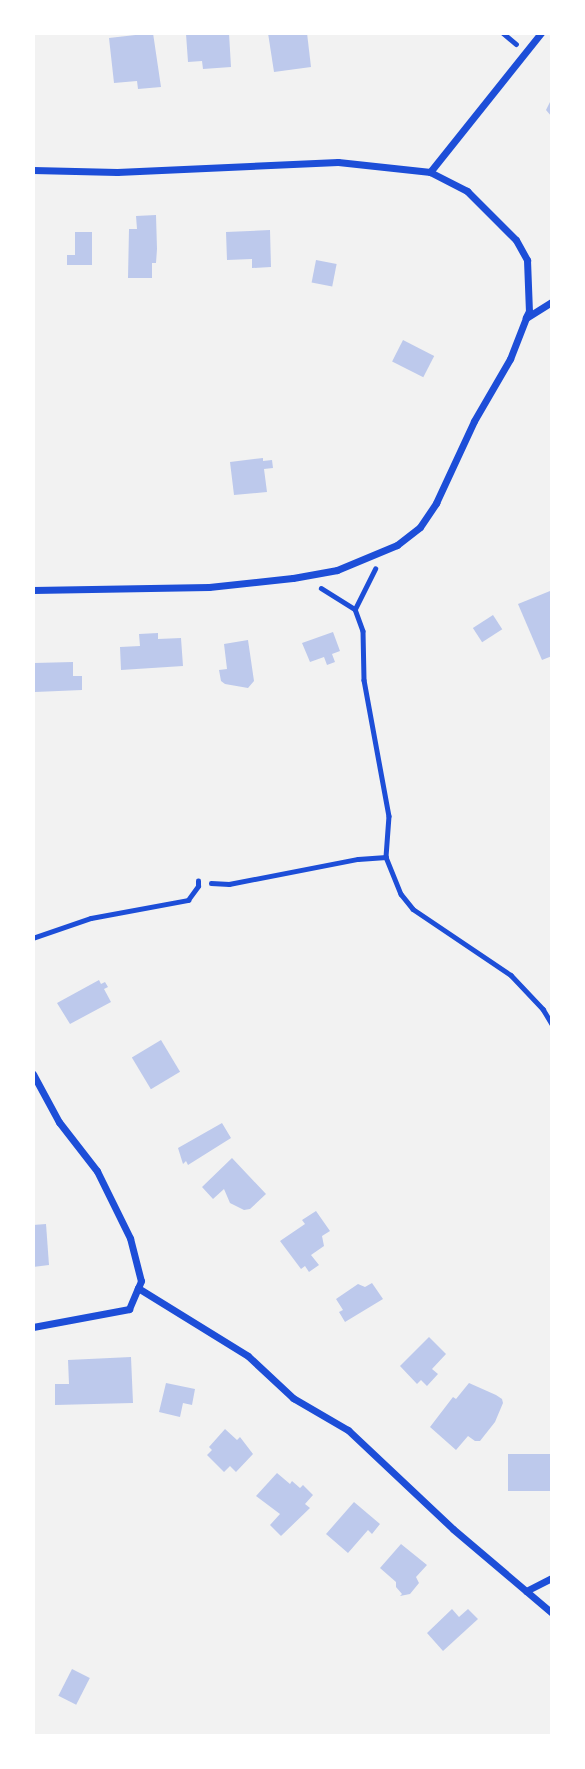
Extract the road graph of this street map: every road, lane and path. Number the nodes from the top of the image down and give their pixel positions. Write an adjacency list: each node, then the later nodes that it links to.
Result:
1 (541, 33): 3 (street)
2 (33, 170): 3 (street)
3 (430, 172): 5 (street)
4 (552, 302): 5 (street)
5 (526, 318): 6 (street)
6 (397, 545): 7 (street); 9 (path)
7 (302, 576): 8 (street); 9 (path)
8 (33, 590)
9 (355, 609): 10 (path)
10 (386, 857): 11 (path); 13 (path)
11 (198, 883): 12 (lane)
12 (33, 938)
13 (552, 1024)
14 (33, 1074): 15 (street)
15 (138, 1288): 16 (street); 18 (street)
16 (33, 1327)
17 (552, 1578): 18 (street)
18 (526, 1591): 19 (street)
19 (552, 1613)

